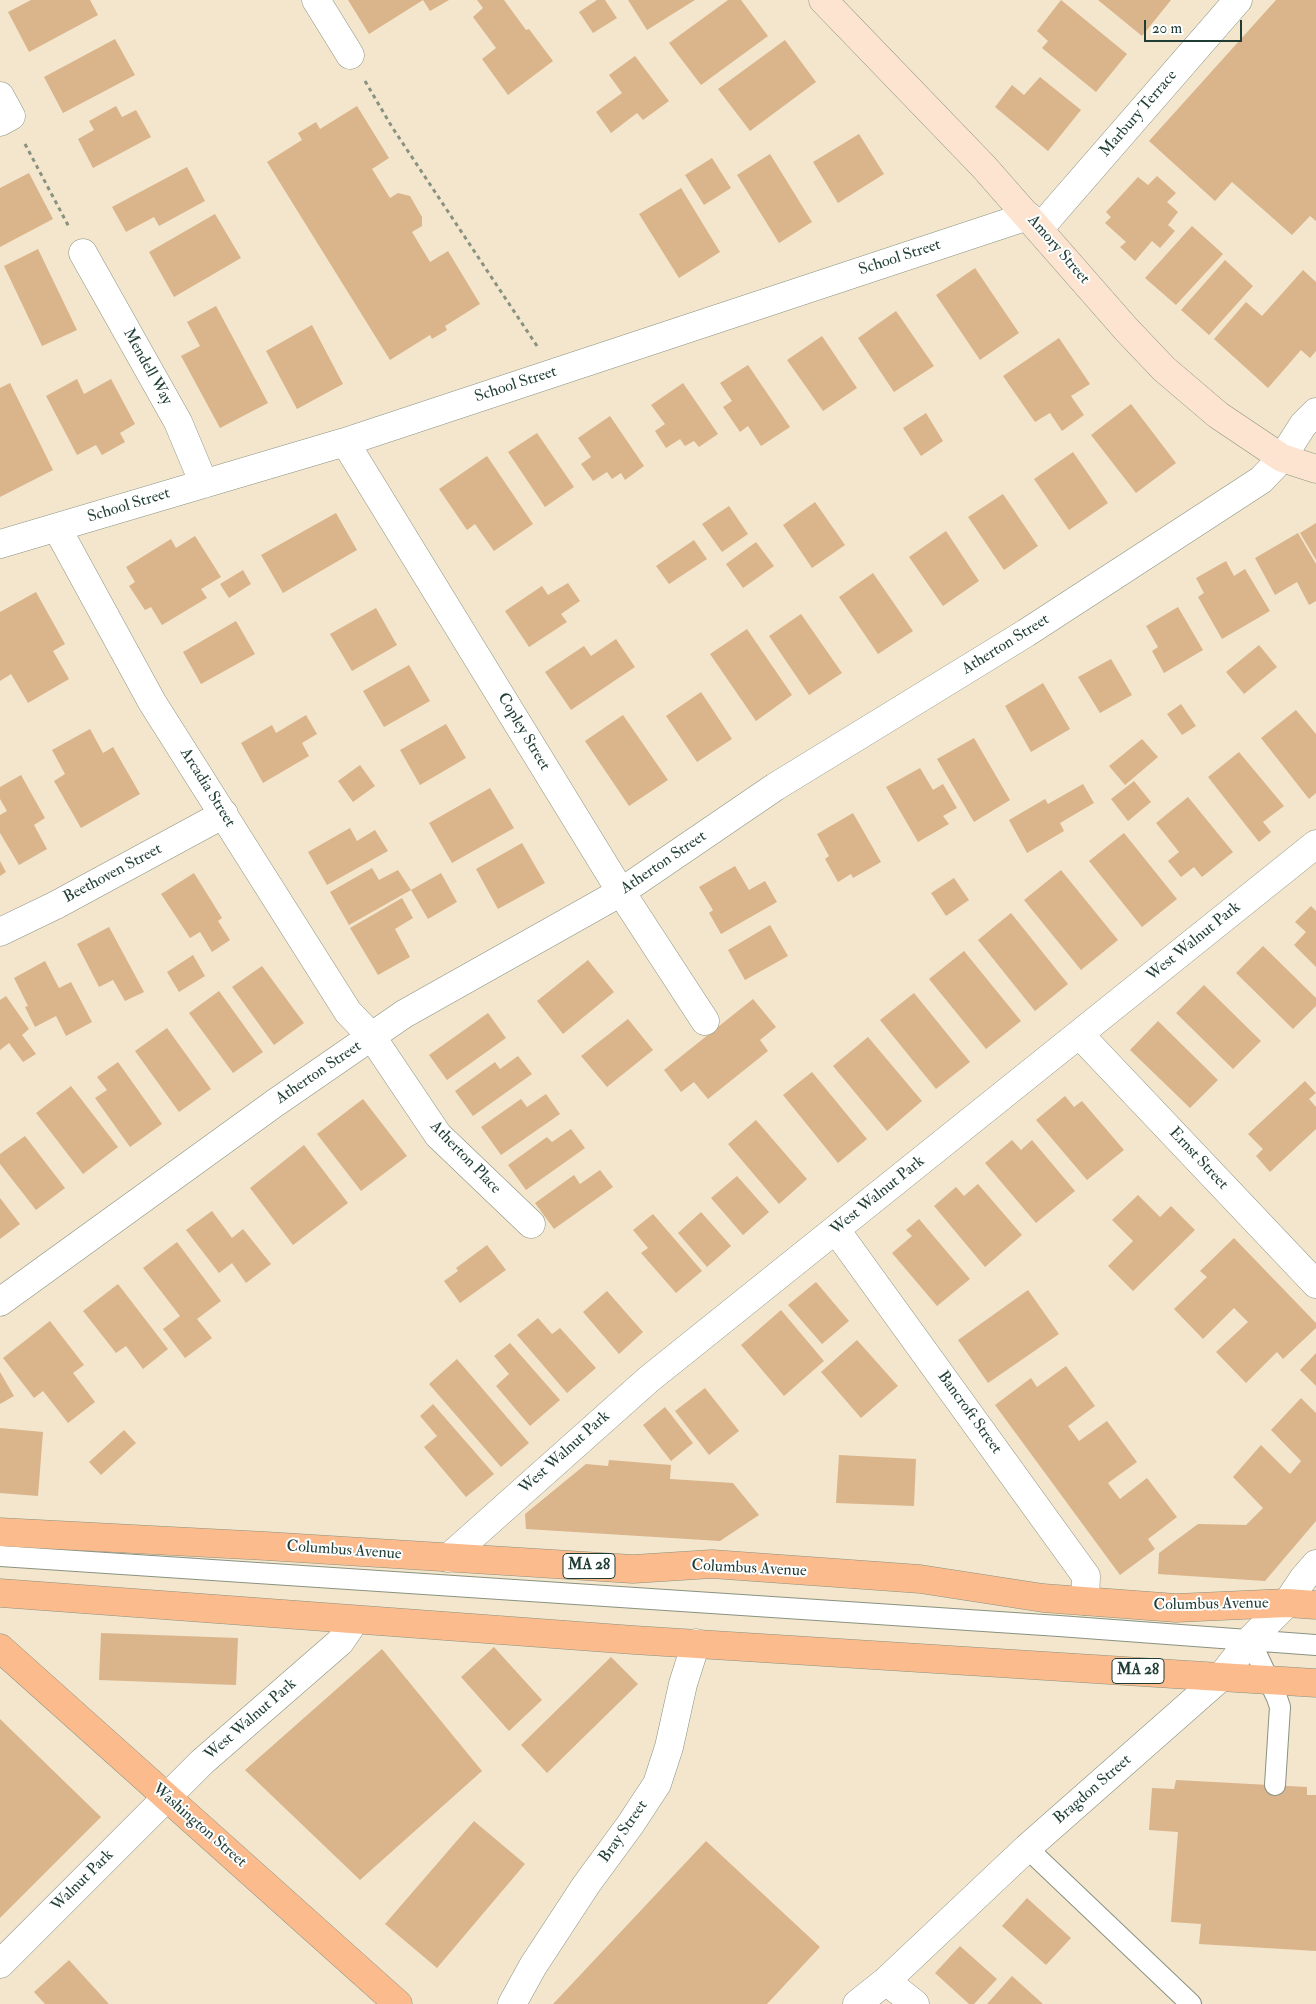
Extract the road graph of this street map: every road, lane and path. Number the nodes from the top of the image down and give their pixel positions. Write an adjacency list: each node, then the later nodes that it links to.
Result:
1 (316, 0): 4 (street)
2 (823, 0): 7 (street, Amory Street)
3 (1238, 0): 7 (street, Marbury Terrace)
4 (350, 55)
5 (365, 79): 9 (path)
6 (4, 112): 8 (path)
7 (1034, 222): 11 (street, School Street); 12 (street, Amory Street)
8 (83, 253): 14 (street, Mendell Way)
9 (541, 350)
10 (1316, 412): 12 (street, Atherton Street)
11 (346, 442): 14 (street, School Street); 19 (street, Copley Street)
12 (1282, 458): 13 (street, Amory Street); 19 (street, Atherton Street)
13 (1316, 469)
14 (204, 484): 15 (street, School Street)
15 (57, 528): 16 (street, School Street); 17 (street, Arcadia Street)
16 (0, 544)
17 (224, 814): 20 (street, Beethoven Street); 23 (street, Arcadia Street)
18 (1316, 844): 22 (street, West Walnut Park)
19 (621, 892): 21 (street, Copley Street); 23 (street, Atherton Street)
20 (0, 932)
21 (705, 1021)
22 (1079, 1034): 25 (street, West Walnut Park); 26 (street, Ernst Street)
23 (372, 1037): 24 (street, Atherton Place); 27 (street, Atherton Street)
24 (531, 1224)
25 (836, 1230): 30 (street, West Walnut Park); 33 (street, Bancroft Street)
26 (1316, 1284)
27 (0, 1302)
28 (0, 1532): 30 (main road, Columbus Avenue / MA 28)
29 (0, 1556): 37 (lane, Columbus Avenue)
30 (448, 1558): 33 (main road, Columbus Avenue / MA 28)
31 (1316, 1564): 34 (street, Bragdon Street)
32 (0, 1593): 36 (main road, MA 28)
33 (1085, 1601): 34 (main road, Columbus Avenue / MA 28)
34 (1287, 1603): 35 (main road, Columbus Avenue / MA 28); 37 (street, Bragdon Street)
35 (1316, 1605)
36 (355, 1620): 38 (main road, MA 28); 45 (street, West Walnut Park)
37 (1250, 1640): 39 (lane, Columbus Avenue); 41 (street, Bragdon Street); 42 (lane)
38 (696, 1643): 41 (main road, MA 28); 50 (street, Bray Street)
39 (1316, 1645)
40 (0, 1648): 45 (main road, Washington Street)
41 (1220, 1677): 42 (main road, MA 28); 46 (street, Bragdon Street)
42 (1269, 1680): 43 (main road, MA 28); 44 (lane)
43 (1316, 1683)
44 (1275, 1786)
45 (166, 1797): 47 (street, Walnut Park); 49 (main road, Washington Street)
46 (1027, 1848): 48 (street, Bragdon Street); 53 (lane)
47 (0, 1964)
48 (886, 1981): 51 (street, Bragdon Street); 52 (street)
49 (398, 2004)
50 (512, 2004)
51 (857, 2004)
52 (915, 2004)
53 (1191, 2004)

